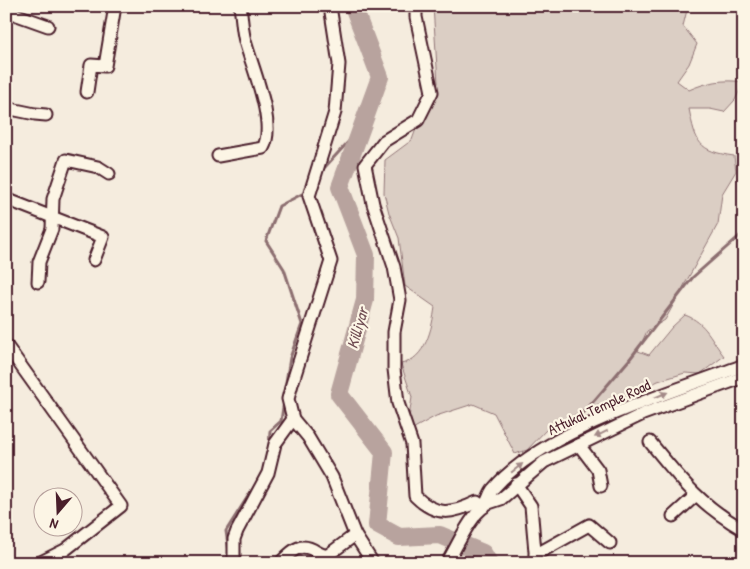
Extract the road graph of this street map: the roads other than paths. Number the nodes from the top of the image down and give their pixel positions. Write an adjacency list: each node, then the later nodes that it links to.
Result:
1 (115, 6): 7 (street)
2 (240, 6): 10 (street)
3 (330, 6): 19 (street)
4 (416, 6): 25 (street)
5 (6, 11): 6 (street)
6 (48, 26)
7 (87, 92)
8 (6, 108): 9 (street)
9 (46, 115)
10 (218, 156)
11 (109, 174): 13 (street)
12 (6, 199): 13 (street)
13 (53, 216): 14 (street); 15 (street)
14 (94, 260)
15 (38, 282)
16 (6, 345): 33 (street)
17 (744, 365): 25 (street, Attukal Temple Road, one-way to 17)
18 (744, 377): 21 (street, Attukal Temple Road, one-way to 21)
19 (293, 419): 28 (street); 34 (street)
20 (650, 442): 24 (street)
21 (579, 446): 22 (street, Attukal Temple Road); 23 (street)
22 (516, 484): 25 (street, Attukal Temple Road); 31 (street)
23 (601, 486)
24 (695, 496): 26 (street); 27 (street)
25 (485, 506): 30 (street, Attukal Temple Road)
26 (673, 516)
27 (744, 530)
28 (354, 535): 32 (street); 35 (street)
29 (610, 543): 31 (street)
30 (452, 557)
31 (535, 559)
32 (368, 560)
33 (39, 563)
34 (234, 563)
35 (280, 563)

